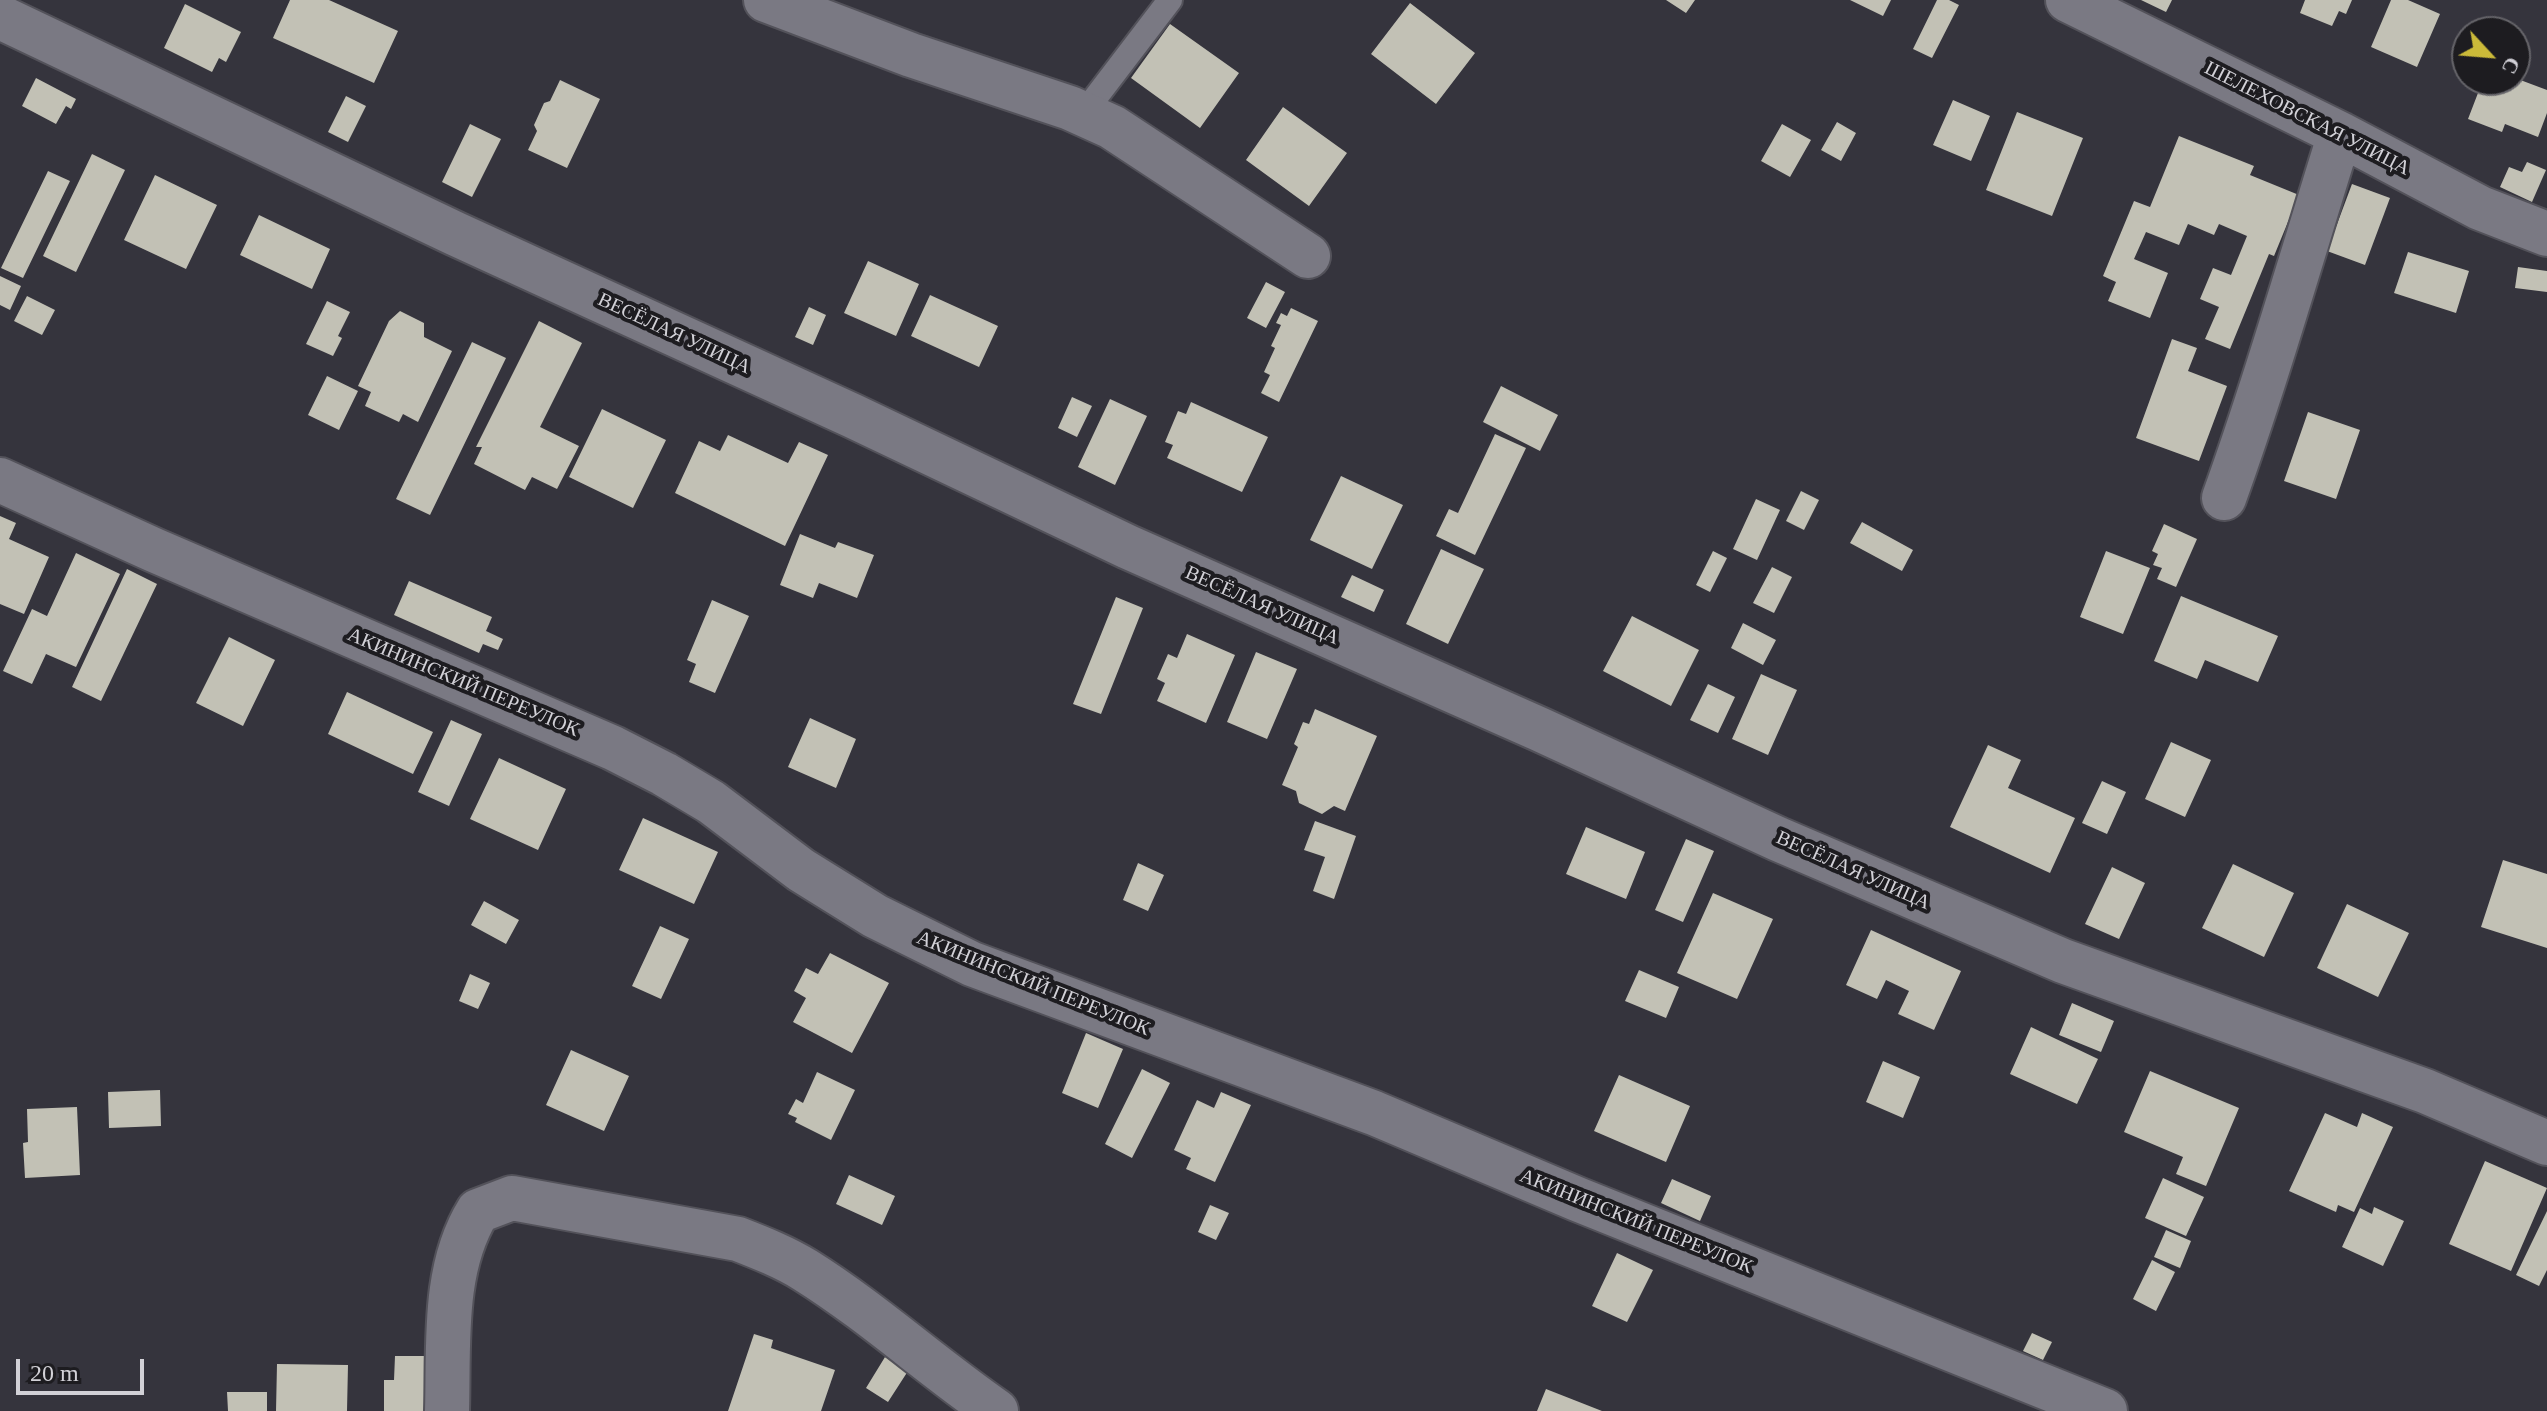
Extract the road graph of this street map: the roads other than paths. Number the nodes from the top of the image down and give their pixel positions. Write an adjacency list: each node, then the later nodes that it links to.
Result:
1 (766, 0): 5 (street)
2 (1170, 0): 5 (lane)
3 (2068, 0): 6 (street, ШЕЛЕХОВСКАЯ УЛИЦА)
4 (0, 17): 11 (street, ВЕСЁЛАЯ УЛИЦА)
5 (1083, 114): 8 (street)
6 (2340, 134): 7 (street, ШЕЛЕХОВСКАЯ УЛИЦА); 10 (street)
7 (2547, 234)
8 (1308, 256)
9 (0, 480): 14 (street, АКИНИНСКИЙ ПЕРЕУЛОК)
10 (2224, 498)
11 (2547, 1143)
12 (447, 1411): 13 (street)
13 (996, 1411)
14 (2105, 1411)

